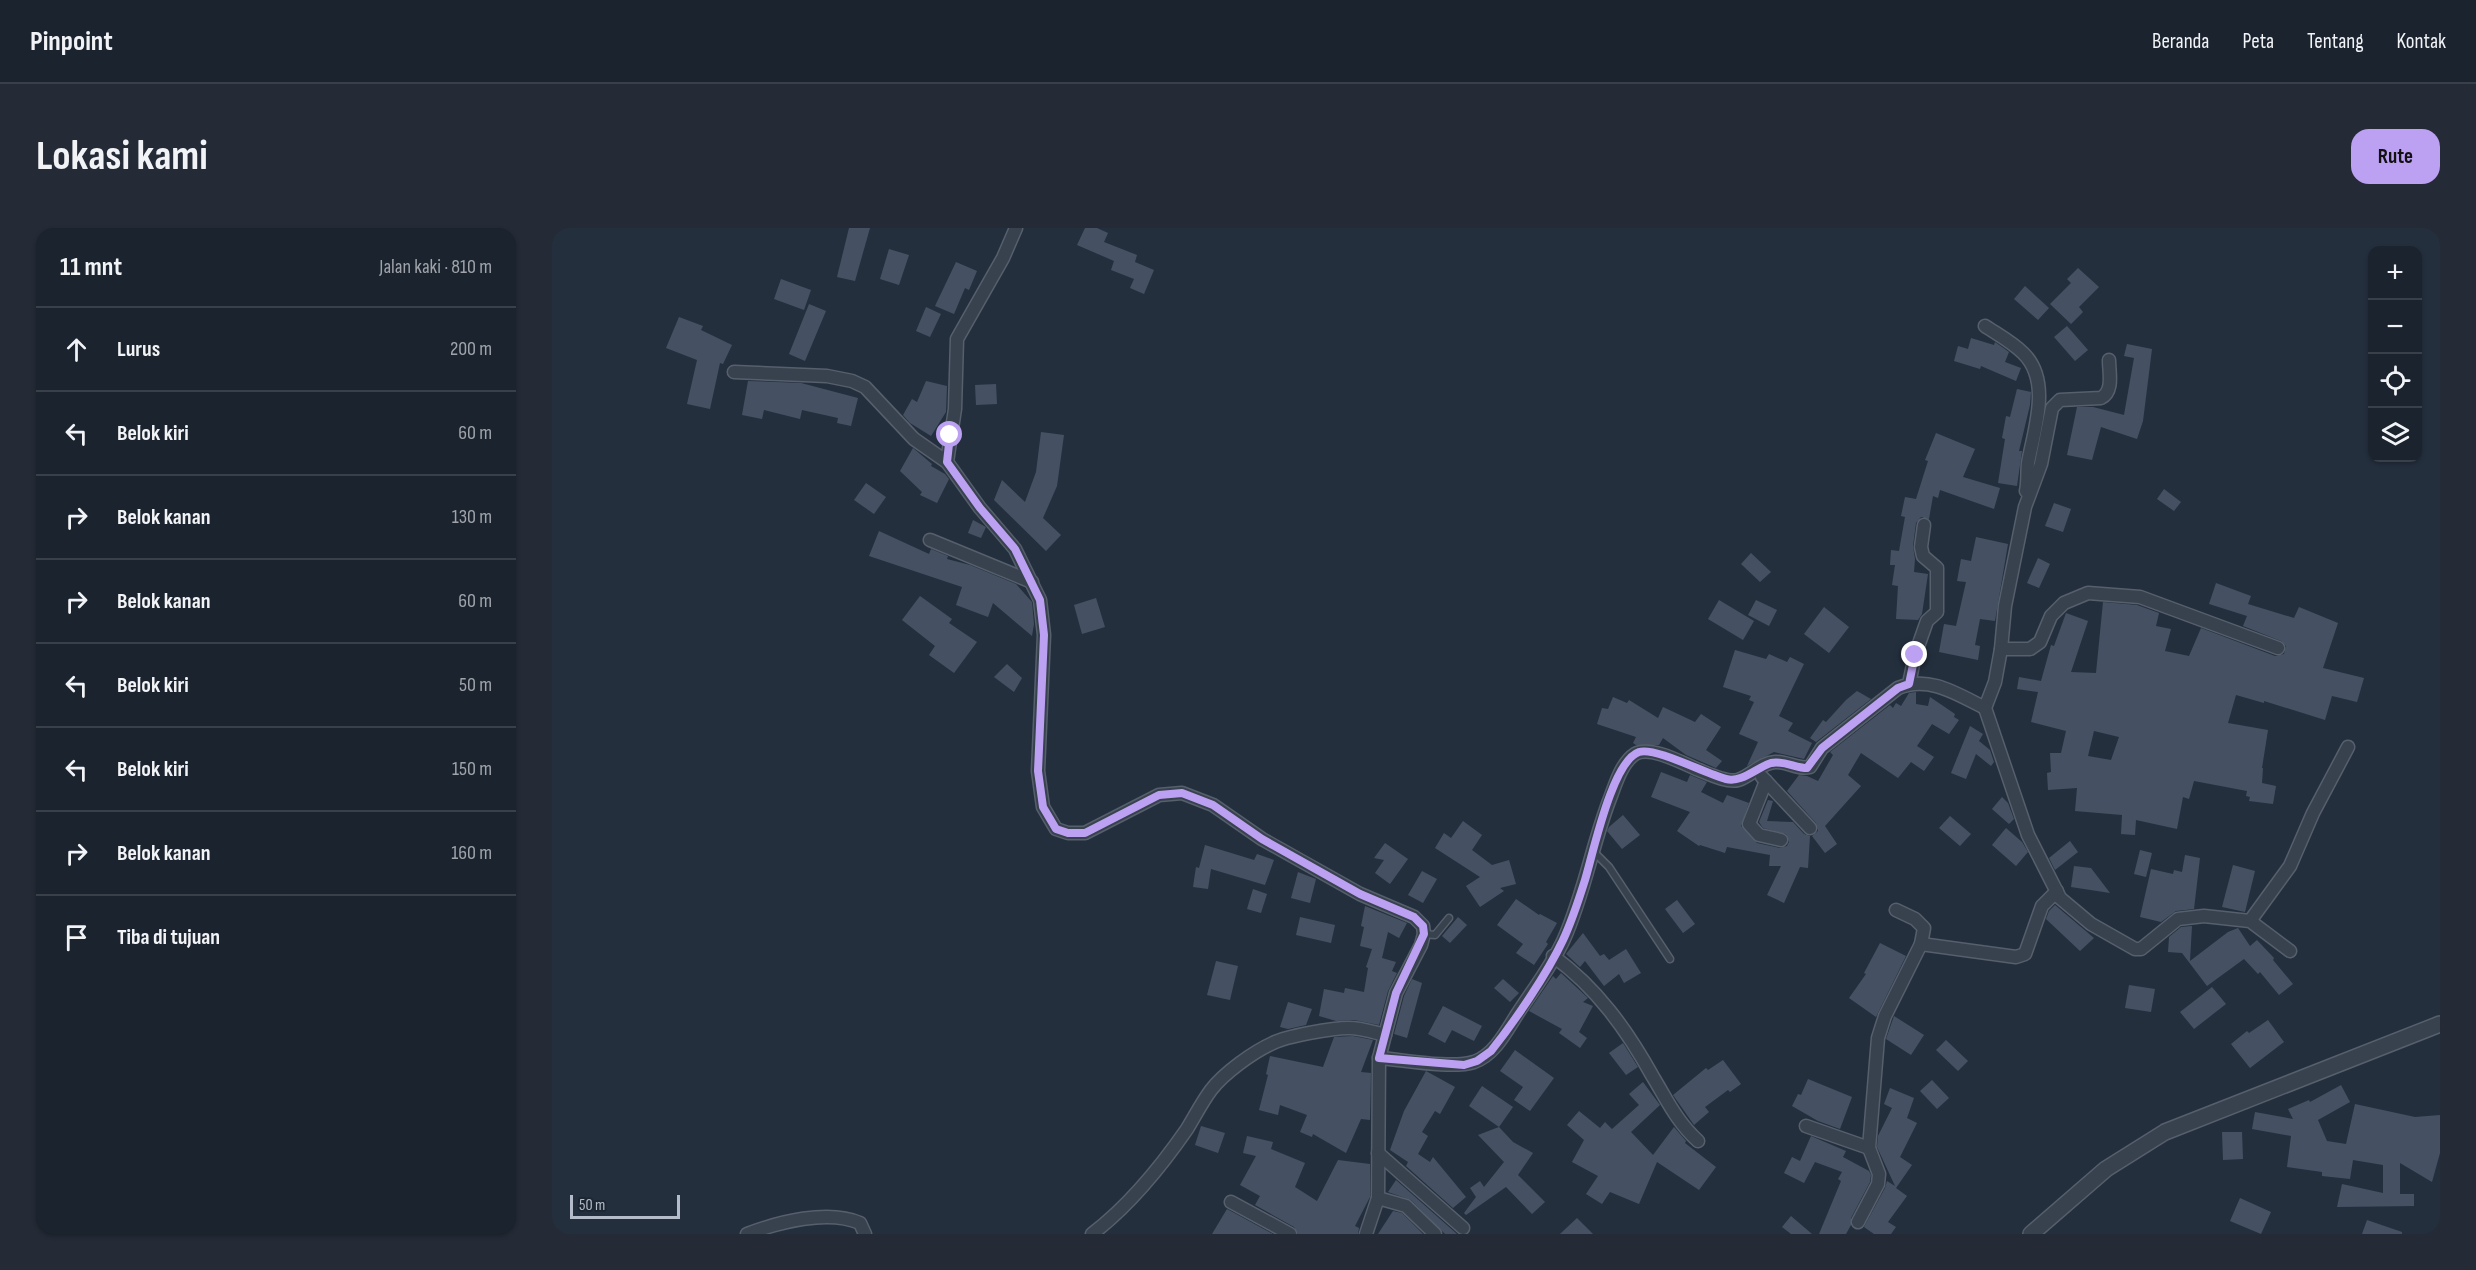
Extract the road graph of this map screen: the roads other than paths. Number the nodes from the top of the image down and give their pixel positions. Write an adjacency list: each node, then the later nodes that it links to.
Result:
1 (1016, 228): 5 (street)
2 (1985, 326): 6 (street)
3 (2109, 360): 6 (street)
4 (734, 372): 5 (street)
5 (947, 462): 9 (street)
6 (2025, 507): 11 (street)
7 (1924, 525): 12 (street)
8 (930, 540): 9 (street)
9 (1032, 582): 24 (street)
10 (2278, 648): 11 (street)
11 (2001, 649): 13 (street)
12 (1909, 684): 13 (street); 15 (street)
13 (1985, 708): 20 (street)
14 (2348, 747): 23 (street)
15 (1755, 770): 16 (street); 19 (street)
16 (1766, 781): 17 (street); 18 (street)
17 (1810, 828)
18 (1781, 840)
19 (1592, 850): 27 (street); 28 (lane)
20 (2057, 891): 23 (street); 25 (street)
21 (1896, 910): 25 (street)
22 (1449, 918): 24 (lane)
23 (2250, 921): 26 (street)
24 (1424, 934): 30 (street)
25 (1921, 944): 34 (street)
26 (2290, 951)
27 (1553, 956): 31 (street); 33 (street)
28 (1671, 959)
29 (2440, 1024): 46 (street)
30 (1385, 1035): 31 (street); 42 (street)
31 (1379, 1058): 35 (street)
32 (1806, 1126): 34 (street)
33 (1698, 1141)
34 (1869, 1148): 38 (street)
35 (1378, 1153): 36 (street); 39 (street)
36 (1378, 1198): 44 (street); 45 (street)
37 (1231, 1202): 43 (street)
38 (1858, 1222)
39 (1463, 1228)
40 (747, 1234): 41 (street)
41 (865, 1234)
42 (1092, 1234)
43 (1290, 1234)
44 (1366, 1234)
45 (1435, 1234)
46 (2031, 1234)

